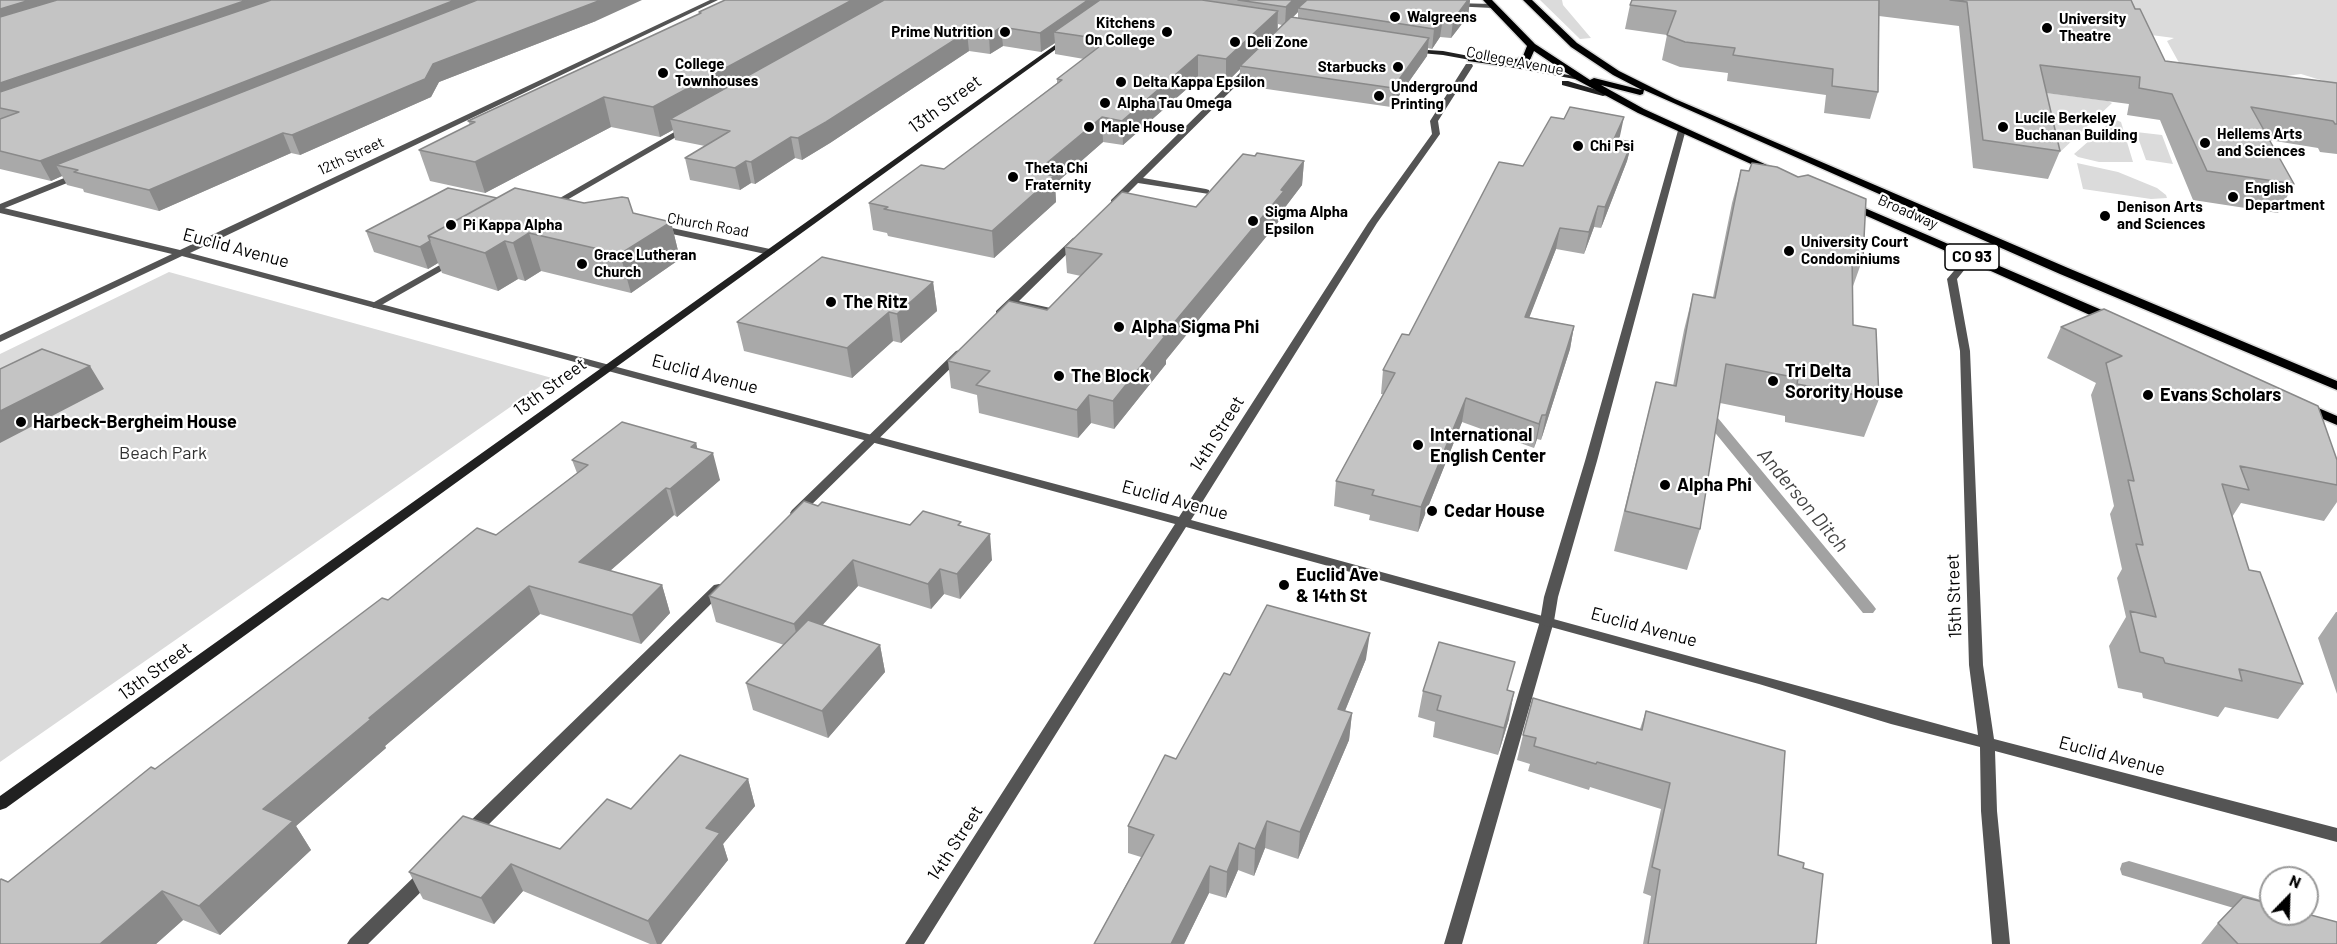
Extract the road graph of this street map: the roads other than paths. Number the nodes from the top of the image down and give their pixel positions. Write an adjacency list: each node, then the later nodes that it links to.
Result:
1 (715, 0): 26 (street, 12th Street)
2 (1527, 0): 12 (main road, Broadway / CO 93)
3 (1489, 3): 4 (street); 6 (main road)
4 (1445, 4)
5 (1076, 33): 25 (street, 13th Street)
6 (1532, 46): 9 (main road); 10 (main road)
7 (1399, 48): 9 (street, College Avenue)
8 (1262, 57): 17 (street)
9 (1470, 63): 10 (street, College Avenue); 11 (street, College Avenue); 43 (street, 14th Street)
10 (1580, 78): 11 (main road); 12 (main road)
11 (1606, 94): 14 (main road)
12 (1672, 101): 37 (main road, Broadway / CO 93)
13 (694, 124): 22 (street)
14 (1682, 129): 16 (main road); 46 (street)
15 (87, 172): 20 (street)
16 (1783, 175)
17 (1137, 180): 18 (street); 21 (street)
18 (1206, 192)
19 (1837, 199): 28 (main road, Broadway / CO 93)
20 (0, 209): 26 (street, Euclid Avenue)
21 (1104, 212)
22 (556, 217)
23 (1087, 229): 29 (street)
24 (645, 231): 25 (street, Church Road)
25 (770, 252): 36 (street, 13th Street)
26 (180, 253): 30 (street, Euclid Avenue); 34 (street, 12th Street)
27 (463, 255): 30 (street)
28 (1977, 260): 33 (main road, Broadway / CO 93); 47 (street, 15th Street)
29 (1012, 302): 31 (street); 32 (street)
30 (374, 305): 36 (street, Euclid Avenue)
31 (1052, 311)
32 (991, 322)
33 (2128, 327)
34 (0, 339)
35 (969, 344): 42 (street)
36 (607, 368): 42 (street, Euclid Avenue); 48 (street, 13th Street)
37 (2337, 386)
38 (2289, 400): 39 (main road)
39 (2311, 409): 40 (main road); 41 (street)
40 (2337, 421)
41 (2314, 426)
42 (870, 439): 43 (street, Euclid Avenue); 44 (street)
43 (1184, 522): 46 (street, Euclid Avenue); 53 (street, 14th Street)
44 (781, 527)
45 (730, 577): 50 (street)
46 (1547, 621): 47 (street, Euclid Avenue); 54 (street)
47 (1987, 743): 49 (street, Euclid Avenue); 55 (street, 15th Street)
48 (0, 804)
49 (2337, 835)
50 (458, 844)
51 (433, 869): 52 (street)
52 (356, 944)
53 (914, 944)
54 (1453, 944)
55 (2001, 944)

